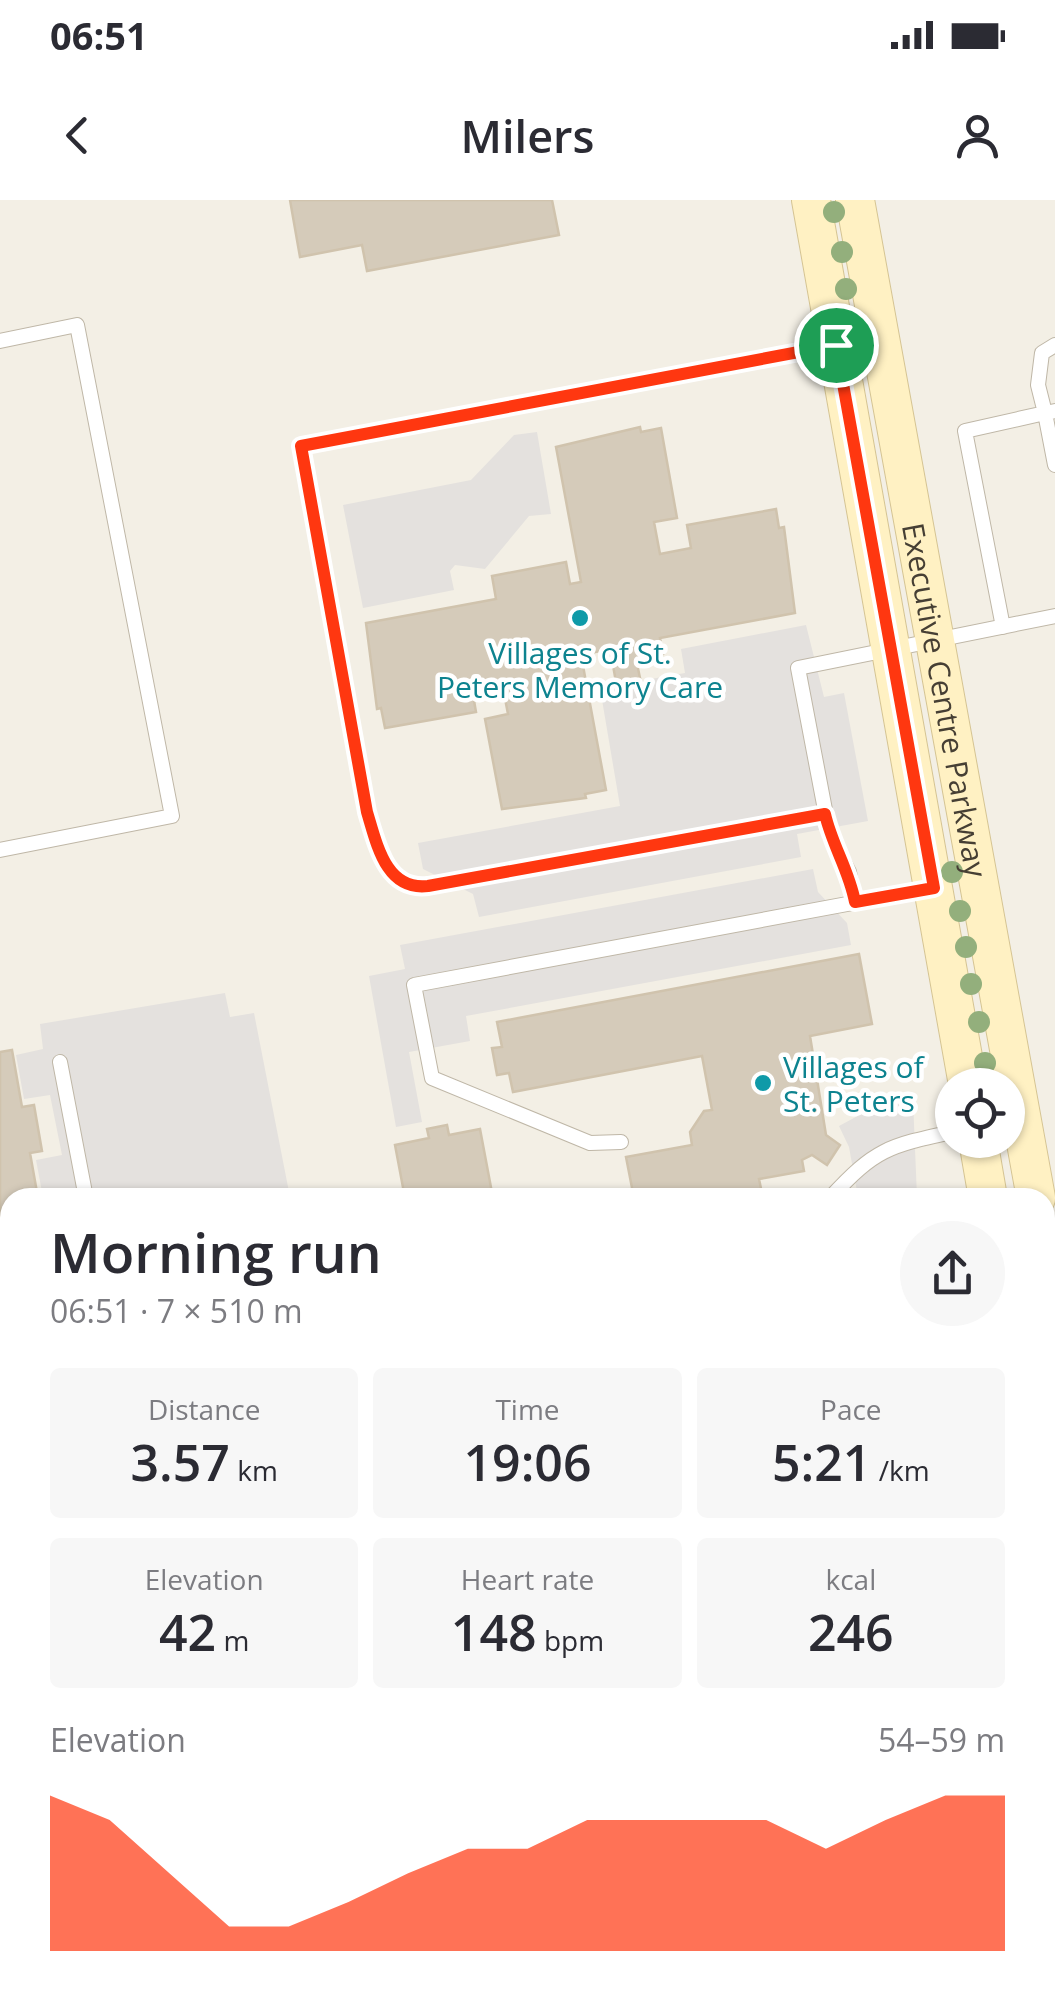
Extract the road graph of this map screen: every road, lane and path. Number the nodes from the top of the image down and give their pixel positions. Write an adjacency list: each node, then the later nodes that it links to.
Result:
1 (811, 200): 4 (street, Executive Centre Parkway)
2 (855, 200): 10 (street, Executive Centre Parkway)
3 (0, 341): 13 (lane)
4 (836, 345): 11 (street, Executive Centre Parkway); 12 (lane)
5 (1055, 345): 6 (lane)
6 (1050, 412): 7 (lane); 9 (lane)
7 (1055, 465)
8 (1055, 616): 9 (lane)
9 (1004, 627): 10 (lane)
10 (934, 641): 11 (lane); 18 (street, Executive Centre Parkway)
11 (890, 650): 12 (lane); 14 (street, Executive Centre Parkway)
12 (825, 814): 15 (lane)
13 (0, 850)
14 (934, 888): 15 (lane); 17 (street, Executive Centre Parkway)
15 (855, 902): 20 (lane)
16 (60, 1062): 23 (lane)
17 (965, 1068)
18 (1005, 1068)
19 (935, 1136): 24 (lane)
20 (621, 1142)
21 (981, 1158): 25 (street)
22 (1025, 1158): 26 (street, Executive Centre Parkway)
23 (84, 1188)
24 (839, 1188)
25 (986, 1188)
26 (1033, 1188)

